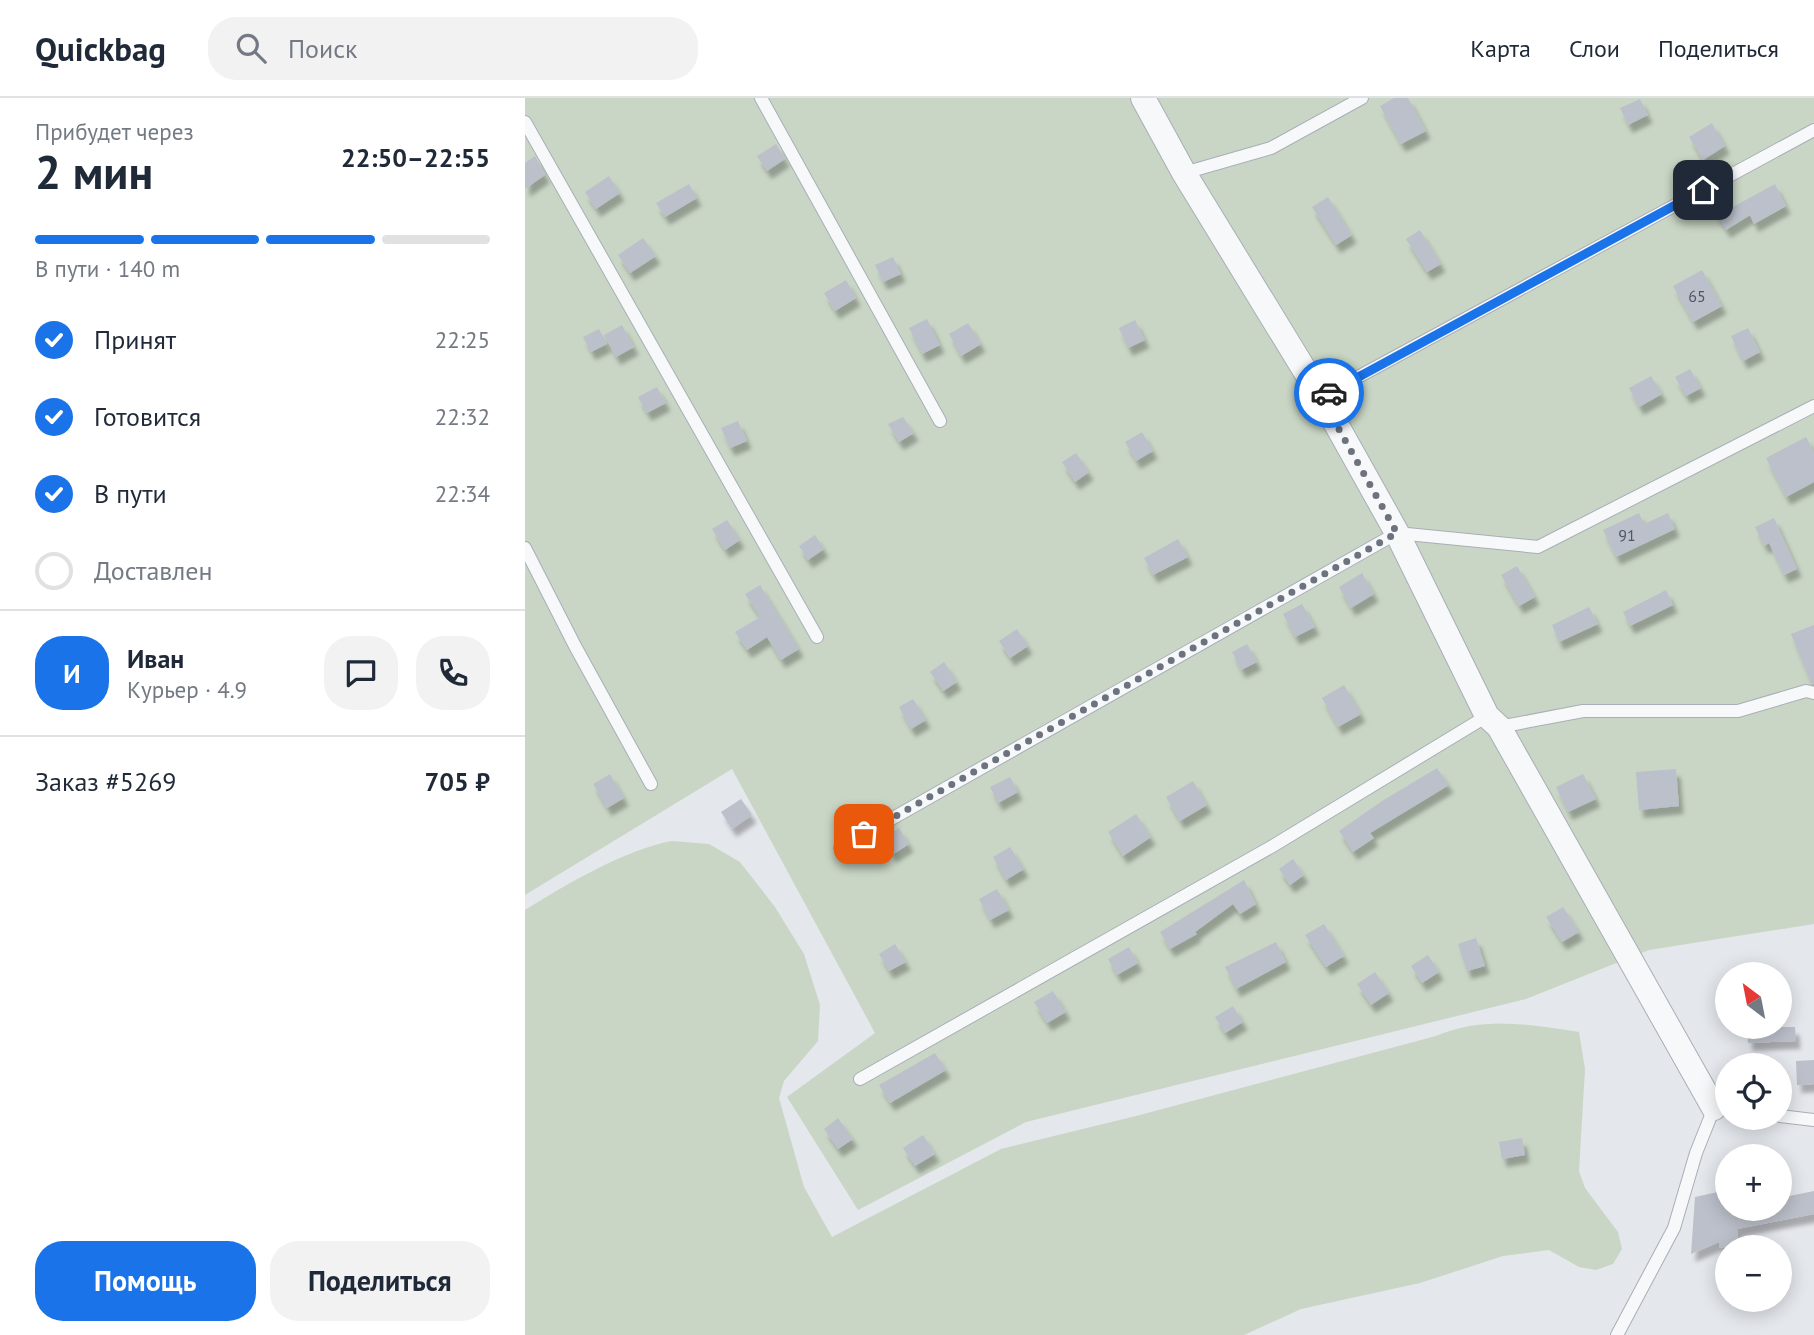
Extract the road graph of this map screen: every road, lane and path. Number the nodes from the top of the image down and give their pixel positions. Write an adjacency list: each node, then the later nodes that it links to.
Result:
1 (761, 98): 9 (lane)
2 (1143, 98): 6 (street)
3 (1362, 98): 6 (lane)
4 (525, 122): 12 (lane)
5 (1814, 130): 7 (lane)
6 (1184, 173): 7 (street)
7 (1321, 397): 10 (street)
8 (1814, 406): 10 (lane)
9 (940, 421)
10 (1397, 533): 14 (street); 16 (lane)
11 (525, 548): 15 (lane)
12 (817, 637)
13 (1811, 690): 14 (lane)
14 (1493, 721): 17 (lane); 18 (street)
15 (651, 784)
16 (839, 848)
17 (860, 1079)
18 (1715, 1098)
19 (1792, 1117): 21 (lane)
20 (1715, 1119): 22 (lane)
21 (1814, 1120)
22 (1617, 1335)

